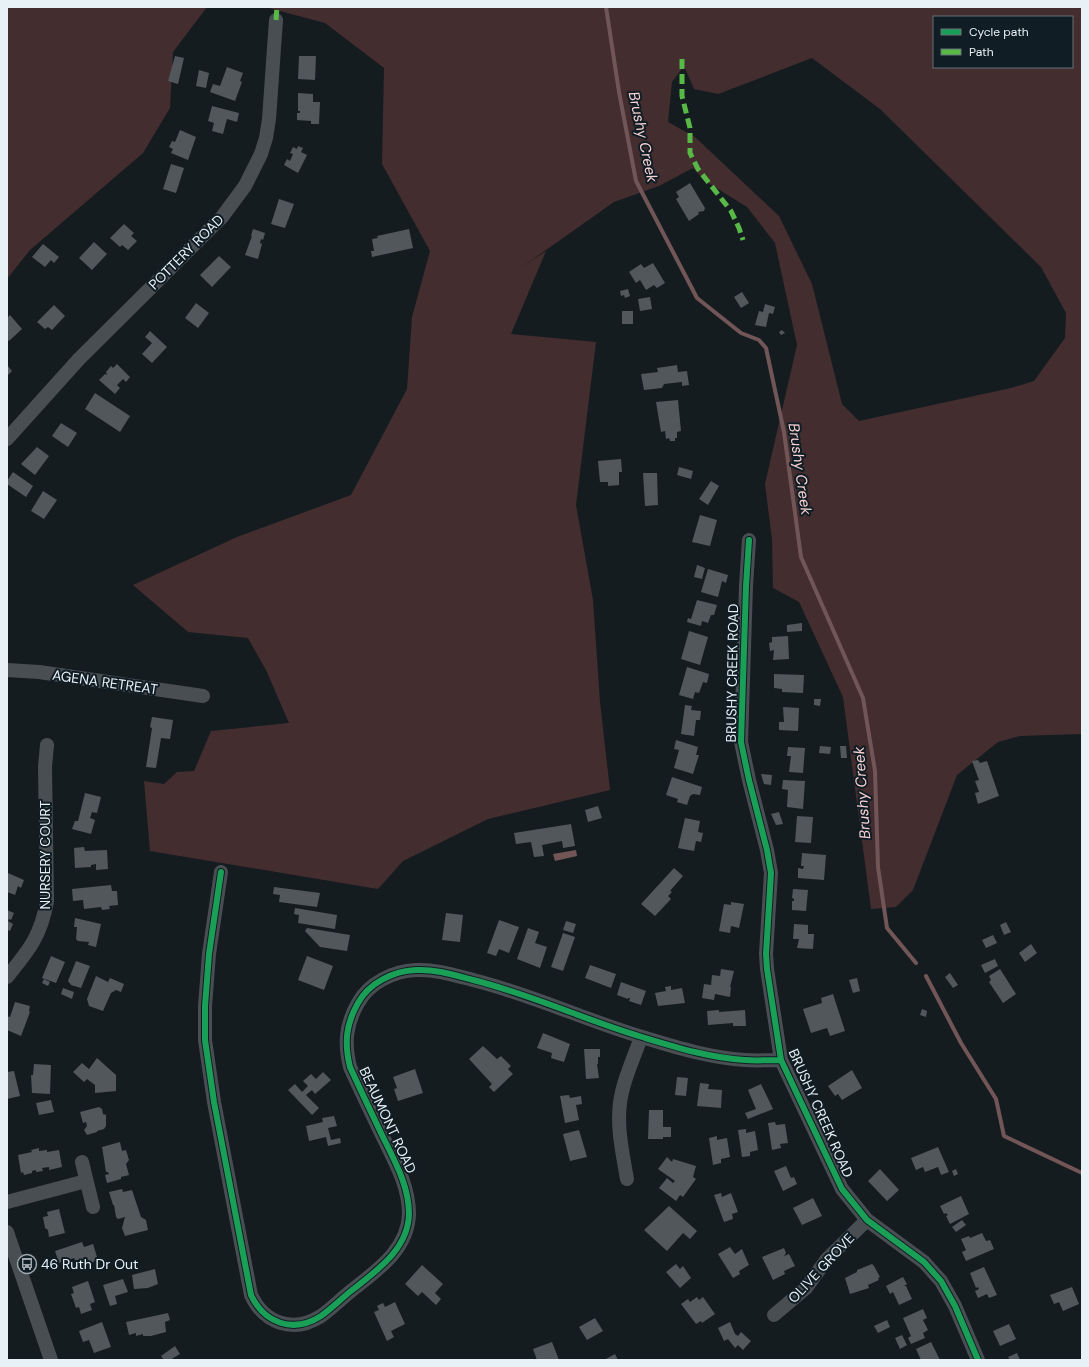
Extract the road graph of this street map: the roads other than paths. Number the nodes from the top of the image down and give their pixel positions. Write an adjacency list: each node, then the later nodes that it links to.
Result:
1 (276, 20): 2 (street, POTTERY ROAD)
2 (7, 439)
3 (749, 540): 10 (street, BRUSHY CREEK ROAD)
4 (7, 670): 5 (street, AGENA RETREAT)
5 (203, 696)
6 (47, 745): 8 (street, NURSERY COURT)
7 (221, 872): 9 (street, BEAUMONT ROAD)
8 (7, 977)
9 (641, 1036): 10 (street, BEAUMONT ROAD); 12 (street)
10 (781, 1060): 16 (street, BRUSHY CREEK ROAD)
11 (82, 1162): 13 (street)
12 (627, 1179)
13 (86, 1182): 14 (street); 15 (street)
14 (7, 1202)
15 (93, 1207)
16 (867, 1220): 18 (street, OLIVE GROVE); 20 (street, BRUSHY CREEK ROAD)
17 (7, 1232): 19 (street)
18 (774, 1315)
19 (51, 1360)
20 (978, 1360)

